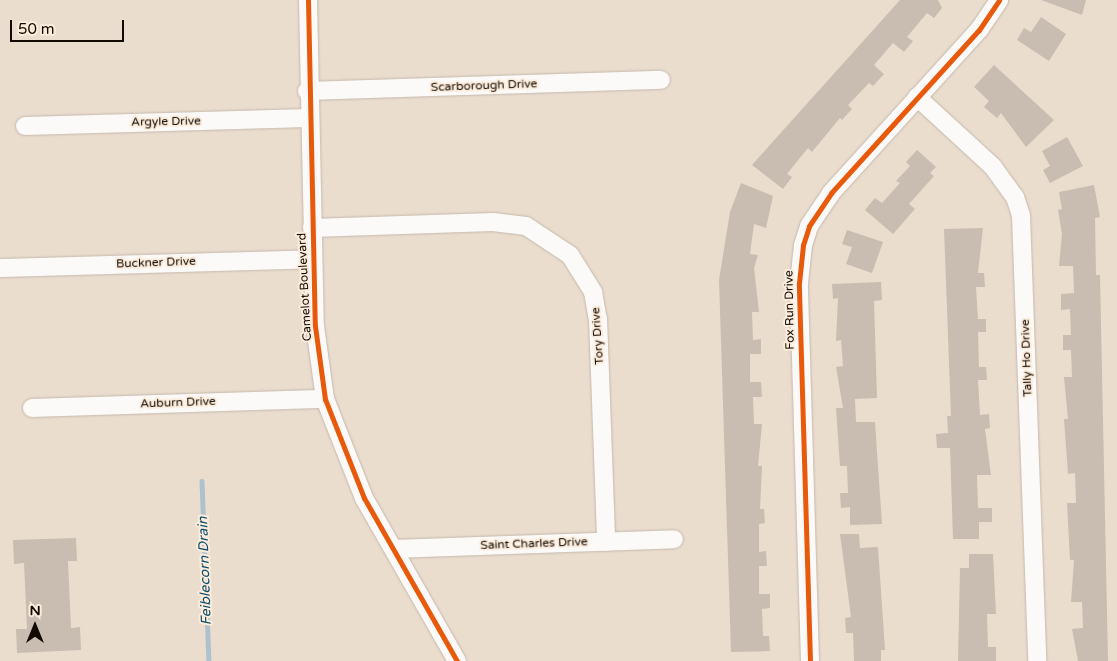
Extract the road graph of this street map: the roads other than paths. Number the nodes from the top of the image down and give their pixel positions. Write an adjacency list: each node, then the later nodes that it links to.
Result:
1 (308, 0): 4 (street, Camelot Boulevard)
2 (998, 0): 5 (street, Fox Run Drive)
3 (661, 80): 4 (street, Scarborough Drive)
4 (307, 91): 6 (street, Camelot Boulevard)
5 (917, 97): 17 (street, Fox Run Drive); 18 (street, Tally Ho Drive)
6 (308, 118): 7 (street, Argyle Drive); 8 (street, Camelot Boulevard)
7 (25, 126)
8 (312, 228): 9 (street, Camelot Boulevard); 14 (street, Tory Drive)
9 (312, 259): 10 (street, Buckner Drive); 11 (street, Camelot Boulevard)
10 (0, 268)
11 (324, 399): 12 (street, Auburn Drive); 15 (street, Camelot Boulevard)
12 (32, 408)
13 (674, 539): 14 (street, Saint Charles Drive)
14 (606, 542): 15 (street, Saint Charles Drive)
15 (394, 549): 16 (street, Camelot Boulevard)
16 (457, 661)
17 (810, 661)
18 (1037, 661)

